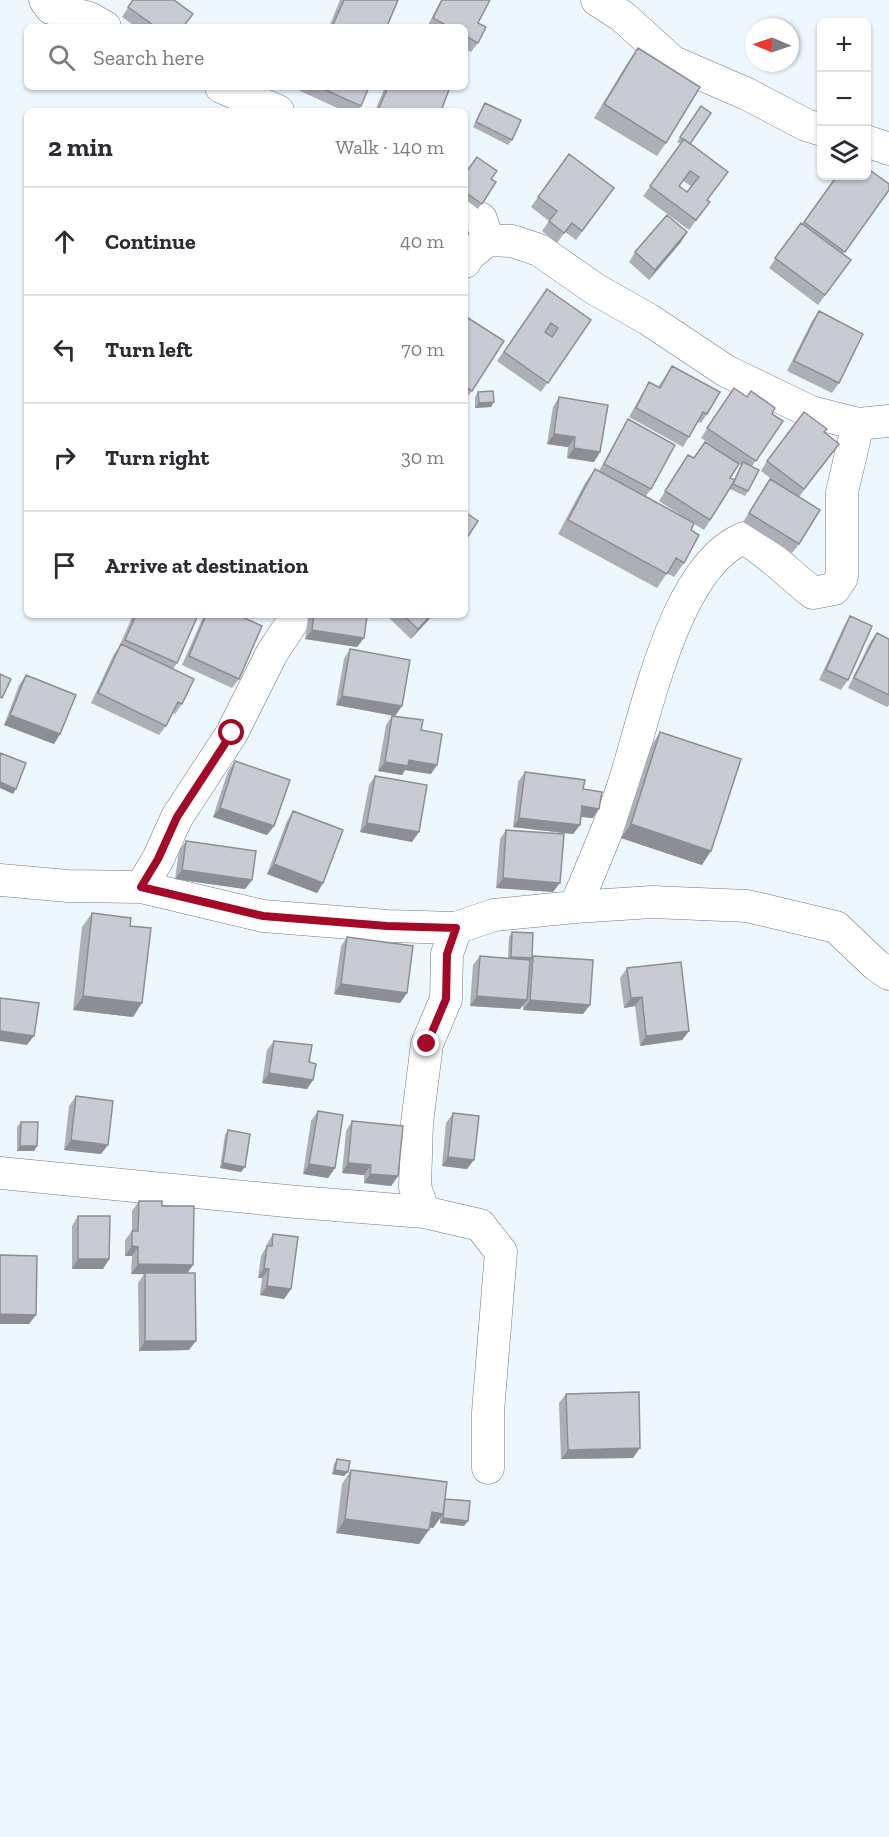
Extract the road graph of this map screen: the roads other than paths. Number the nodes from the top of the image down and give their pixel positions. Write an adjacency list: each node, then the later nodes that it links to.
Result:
1 (45, 0): 3 (street)
2 (597, 0): 6 (street)
3 (100, 24)
4 (228, 90): 5 (street)
5 (271, 108)
6 (817, 128)
7 (871, 142): 8 (street)
8 (889, 149)
9 (468, 211): 10 (street)
10 (488, 240): 11 (street); 13 (street)
11 (468, 257)
12 (889, 421): 13 (street)
13 (858, 424): 17 (street)
14 (295, 618): 16 (street)
15 (0, 880): 16 (street)
16 (141, 887): 18 (street)
17 (575, 907): 18 (street); 19 (street)
18 (456, 928): 21 (street)
19 (889, 974)
20 (0, 1173): 21 (street)
21 (424, 1212): 22 (street)
22 (488, 1468)

